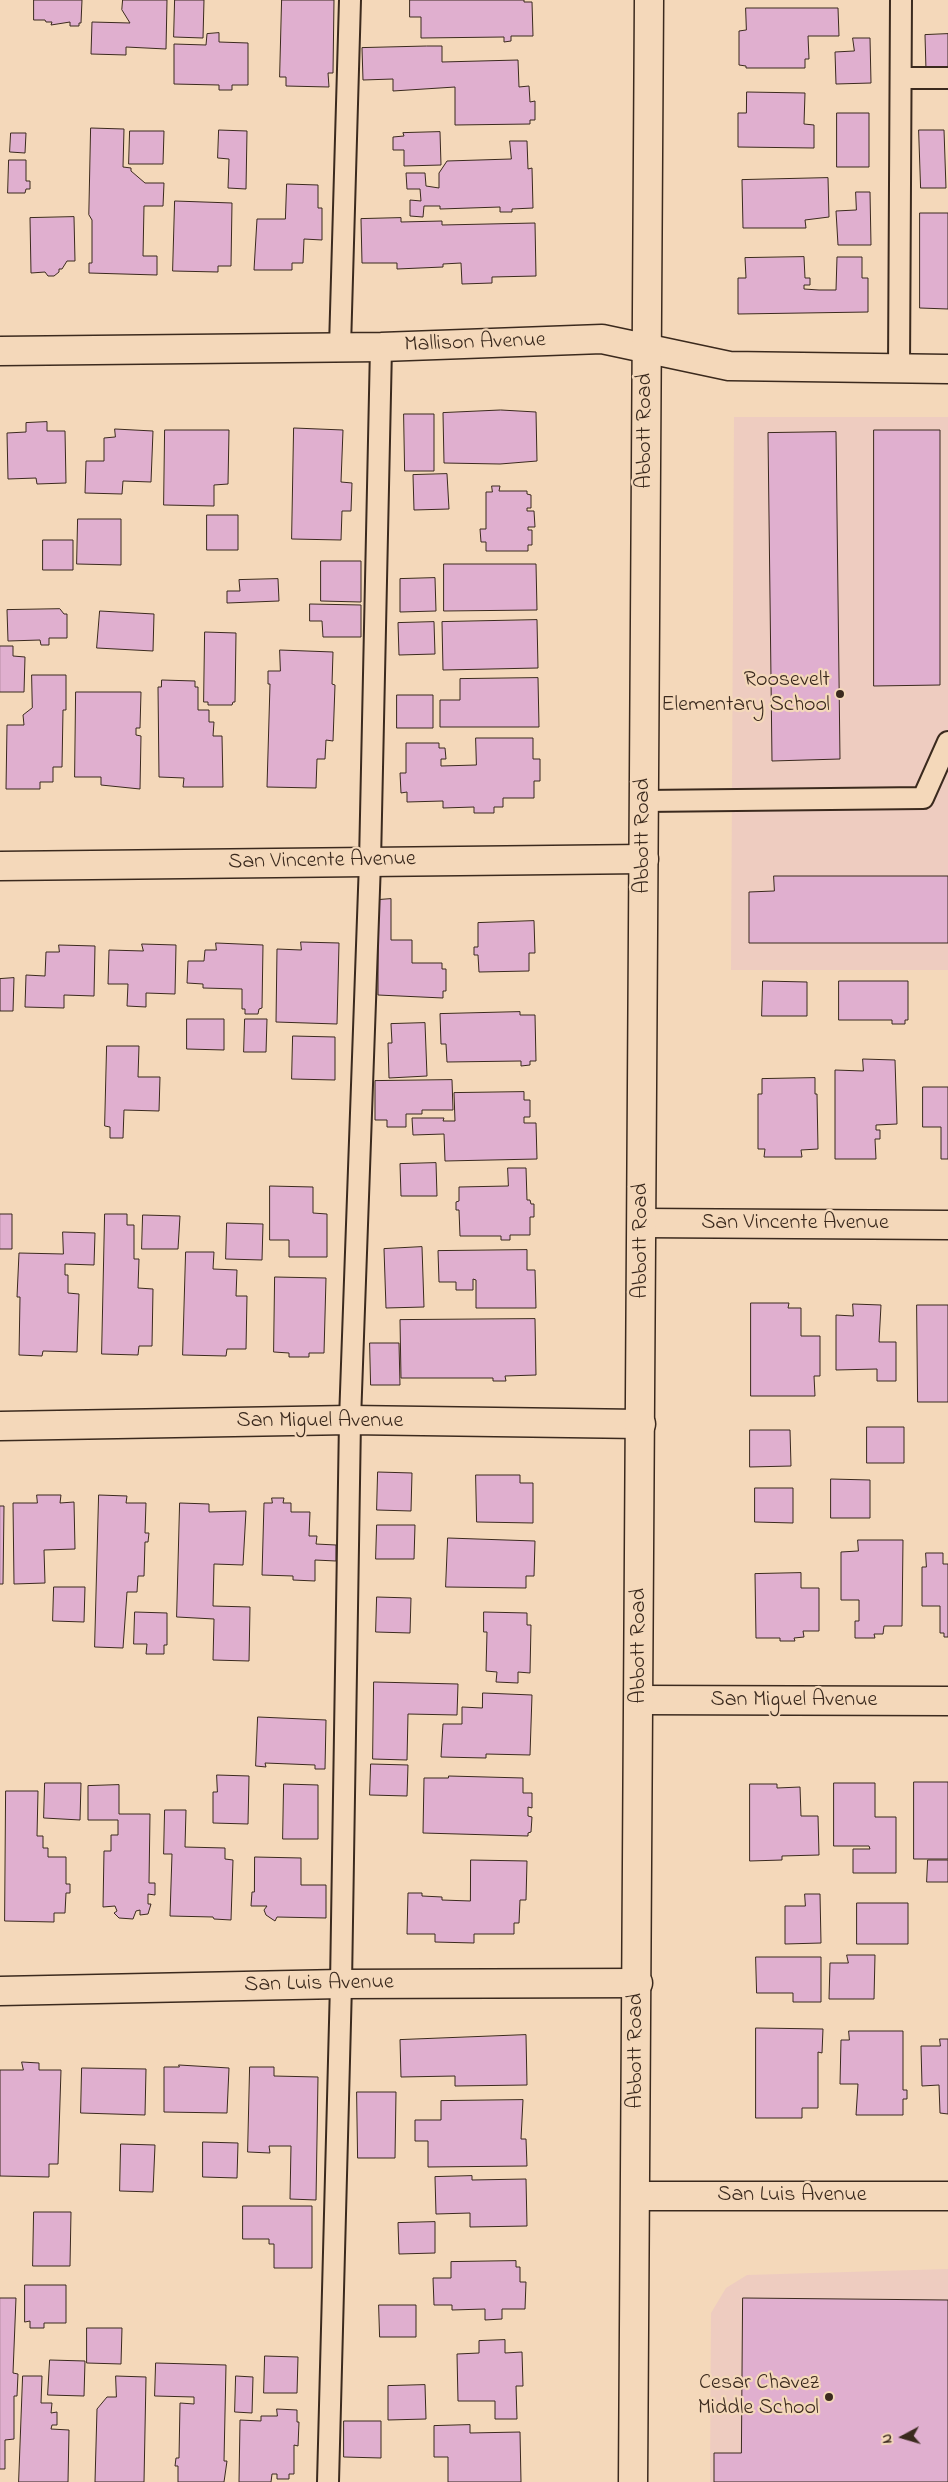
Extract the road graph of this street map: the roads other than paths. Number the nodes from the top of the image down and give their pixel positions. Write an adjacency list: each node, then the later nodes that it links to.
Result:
1 (350, 0): 6 (lane)
2 (649, 0): 8 (street, Abbott Road)
3 (901, 0): 4 (lane)
4 (900, 78): 5 (lane); 10 (lane)
5 (948, 78)
6 (340, 347): 7 (street, Mallison Avenue); 9 (street, Mallison Avenue)
7 (381, 347): 8 (street, Mallison Avenue); 15 (lane)
8 (647, 349): 10 (street, Mallison Avenue); 13 (street, Abbott Road)
9 (0, 351)
10 (899, 369): 11 (street, Mallison Avenue)
11 (948, 369)
12 (948, 742): 13 (lane)
13 (644, 801): 14 (street, Abbott Road)
14 (644, 859): 15 (street, San Vincente Avenue); 17 (street, Abbott Road)
15 (370, 862): 16 (street, San Vincente Avenue); 19 (lane)
16 (0, 866)
17 (642, 1223): 18 (street, San Vincente Avenue); 20 (street, Abbott Road)
18 (948, 1225)
19 (350, 1420): 20 (street, San Miguel Avenue); 21 (street, San Miguel Avenue); 25 (lane)
20 (641, 1424): 22 (street, Abbott Road)
21 (0, 1426)
22 (639, 1700): 23 (street, San Miguel Avenue); 24 (street, Abbott Road)
23 (948, 1701)
24 (638, 1983): 25 (street, San Luis Avenue); 27 (street, Abbott Road)
25 (341, 1984): 26 (street, San Luis Avenue); 29 (lane)
26 (0, 1991)
27 (636, 2196): 28 (street, San Luis Avenue); 30 (street, Abbott Road)
28 (948, 2196)
29 (328, 2482)
30 (633, 2482)

